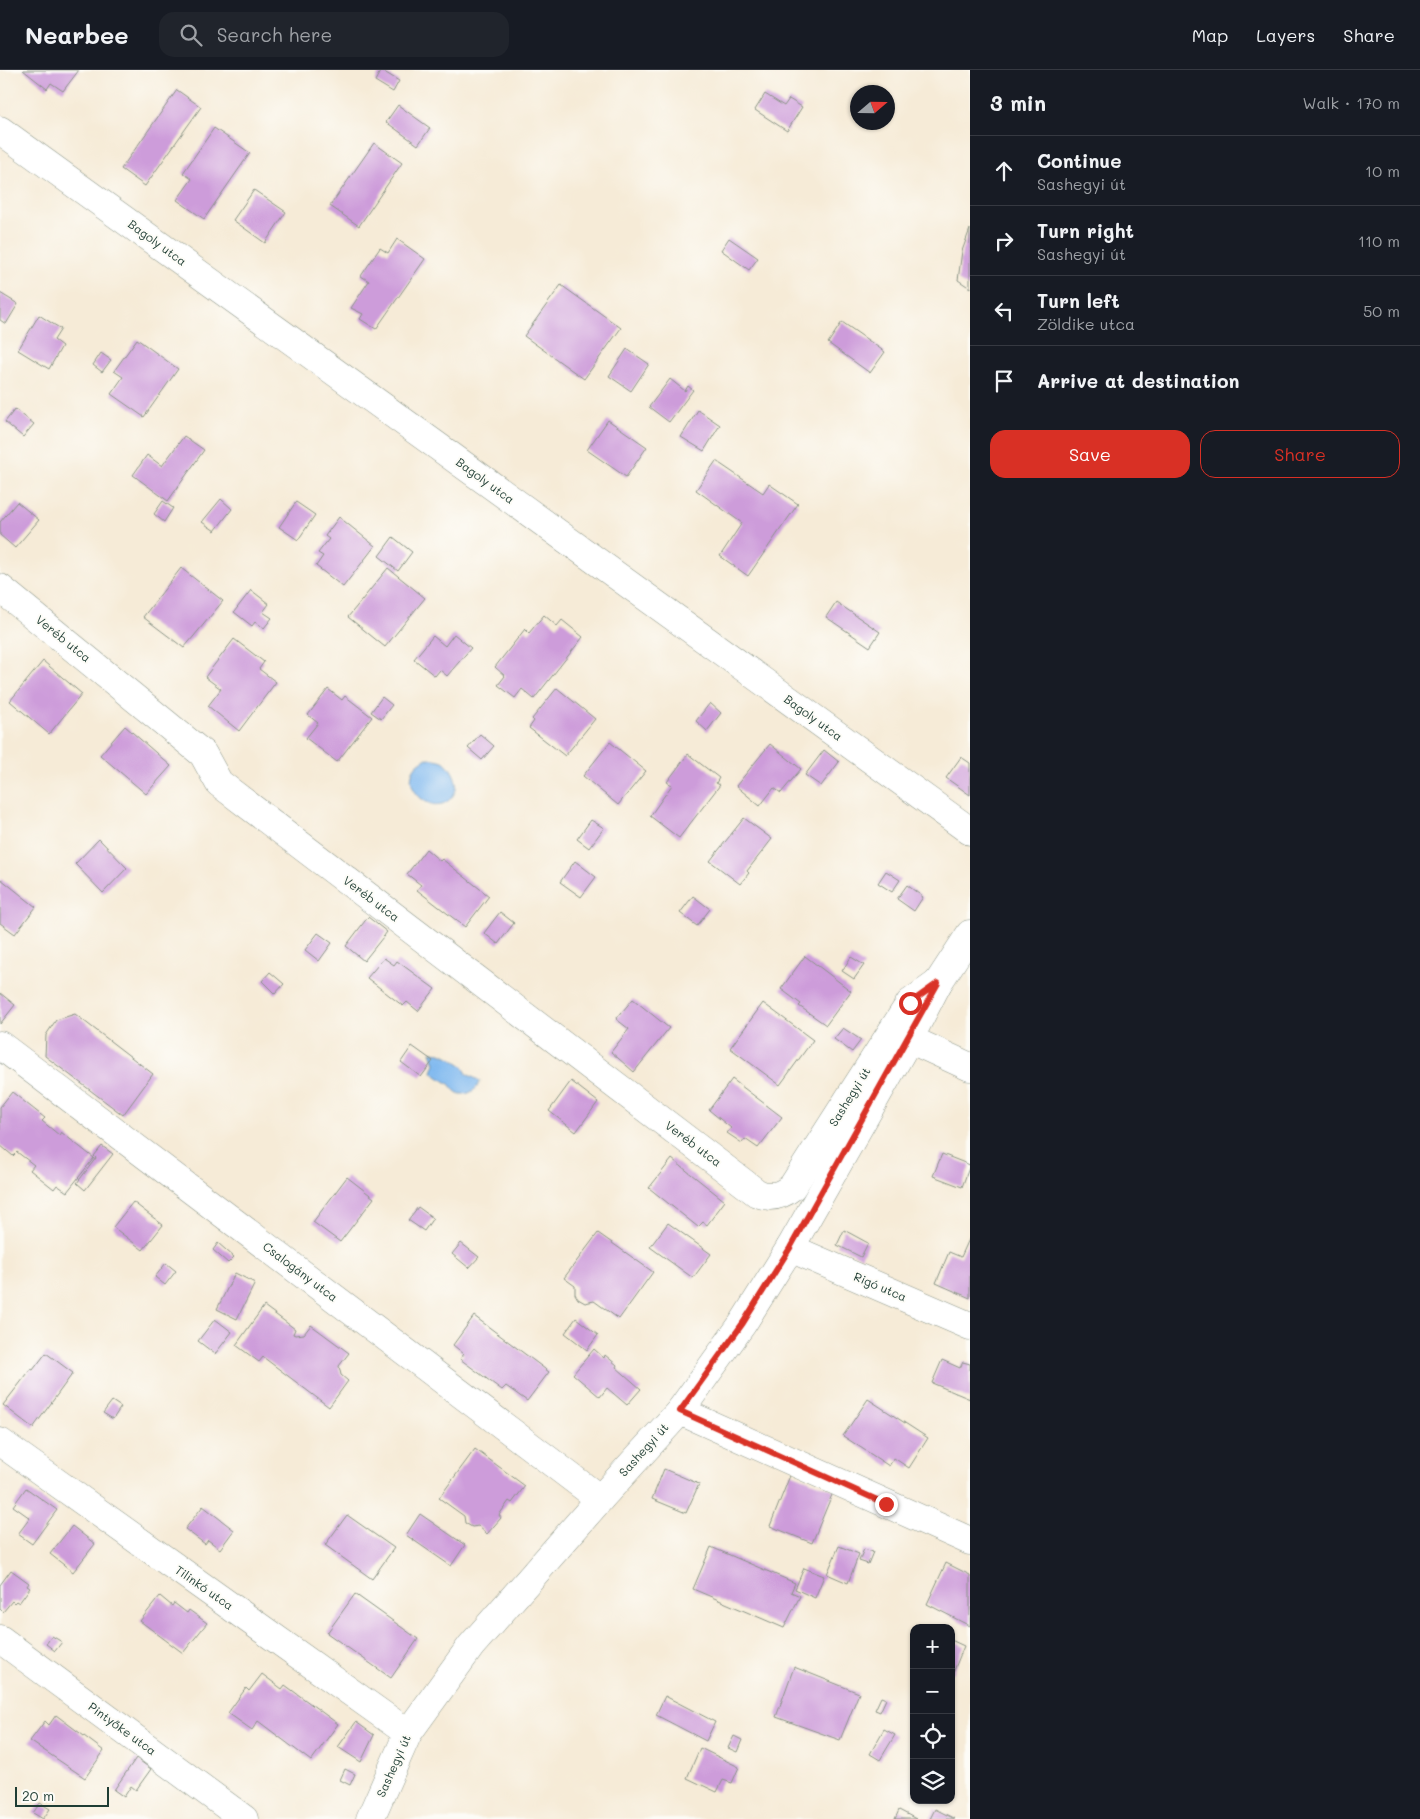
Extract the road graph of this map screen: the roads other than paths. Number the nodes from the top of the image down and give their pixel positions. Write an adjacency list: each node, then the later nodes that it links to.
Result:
1 (0, 130): 3 (street, Bagoly utca)
2 (0, 588): 9 (street, Veréb utca)
3 (970, 832)
4 (970, 934): 5 (street, Sashegyi út)
5 (938, 983): 6 (street, Sashegyi út); 9 (street, Sashegyi út)
6 (909, 1038): 8 (street); 10 (street, Sashegyi út)
7 (0, 1045): 14 (street, Csalogány utca)
8 (970, 1067)
9 (757, 1193)
10 (790, 1248): 11 (street, Rigó utca); 12 (street, Sashegyi út)
11 (970, 1326)
12 (680, 1411): 14 (street, Sashegyi út); 15 (street)
13 (0, 1442): 17 (street, Tilinkó utca)
14 (600, 1499): 17 (street, Sashegyi út)
15 (970, 1541)
16 (0, 1639): 18 (street, Pintyőke utca)
17 (408, 1733): 19 (street, Sashegyi út)
18 (244, 1819)
19 (370, 1819)

